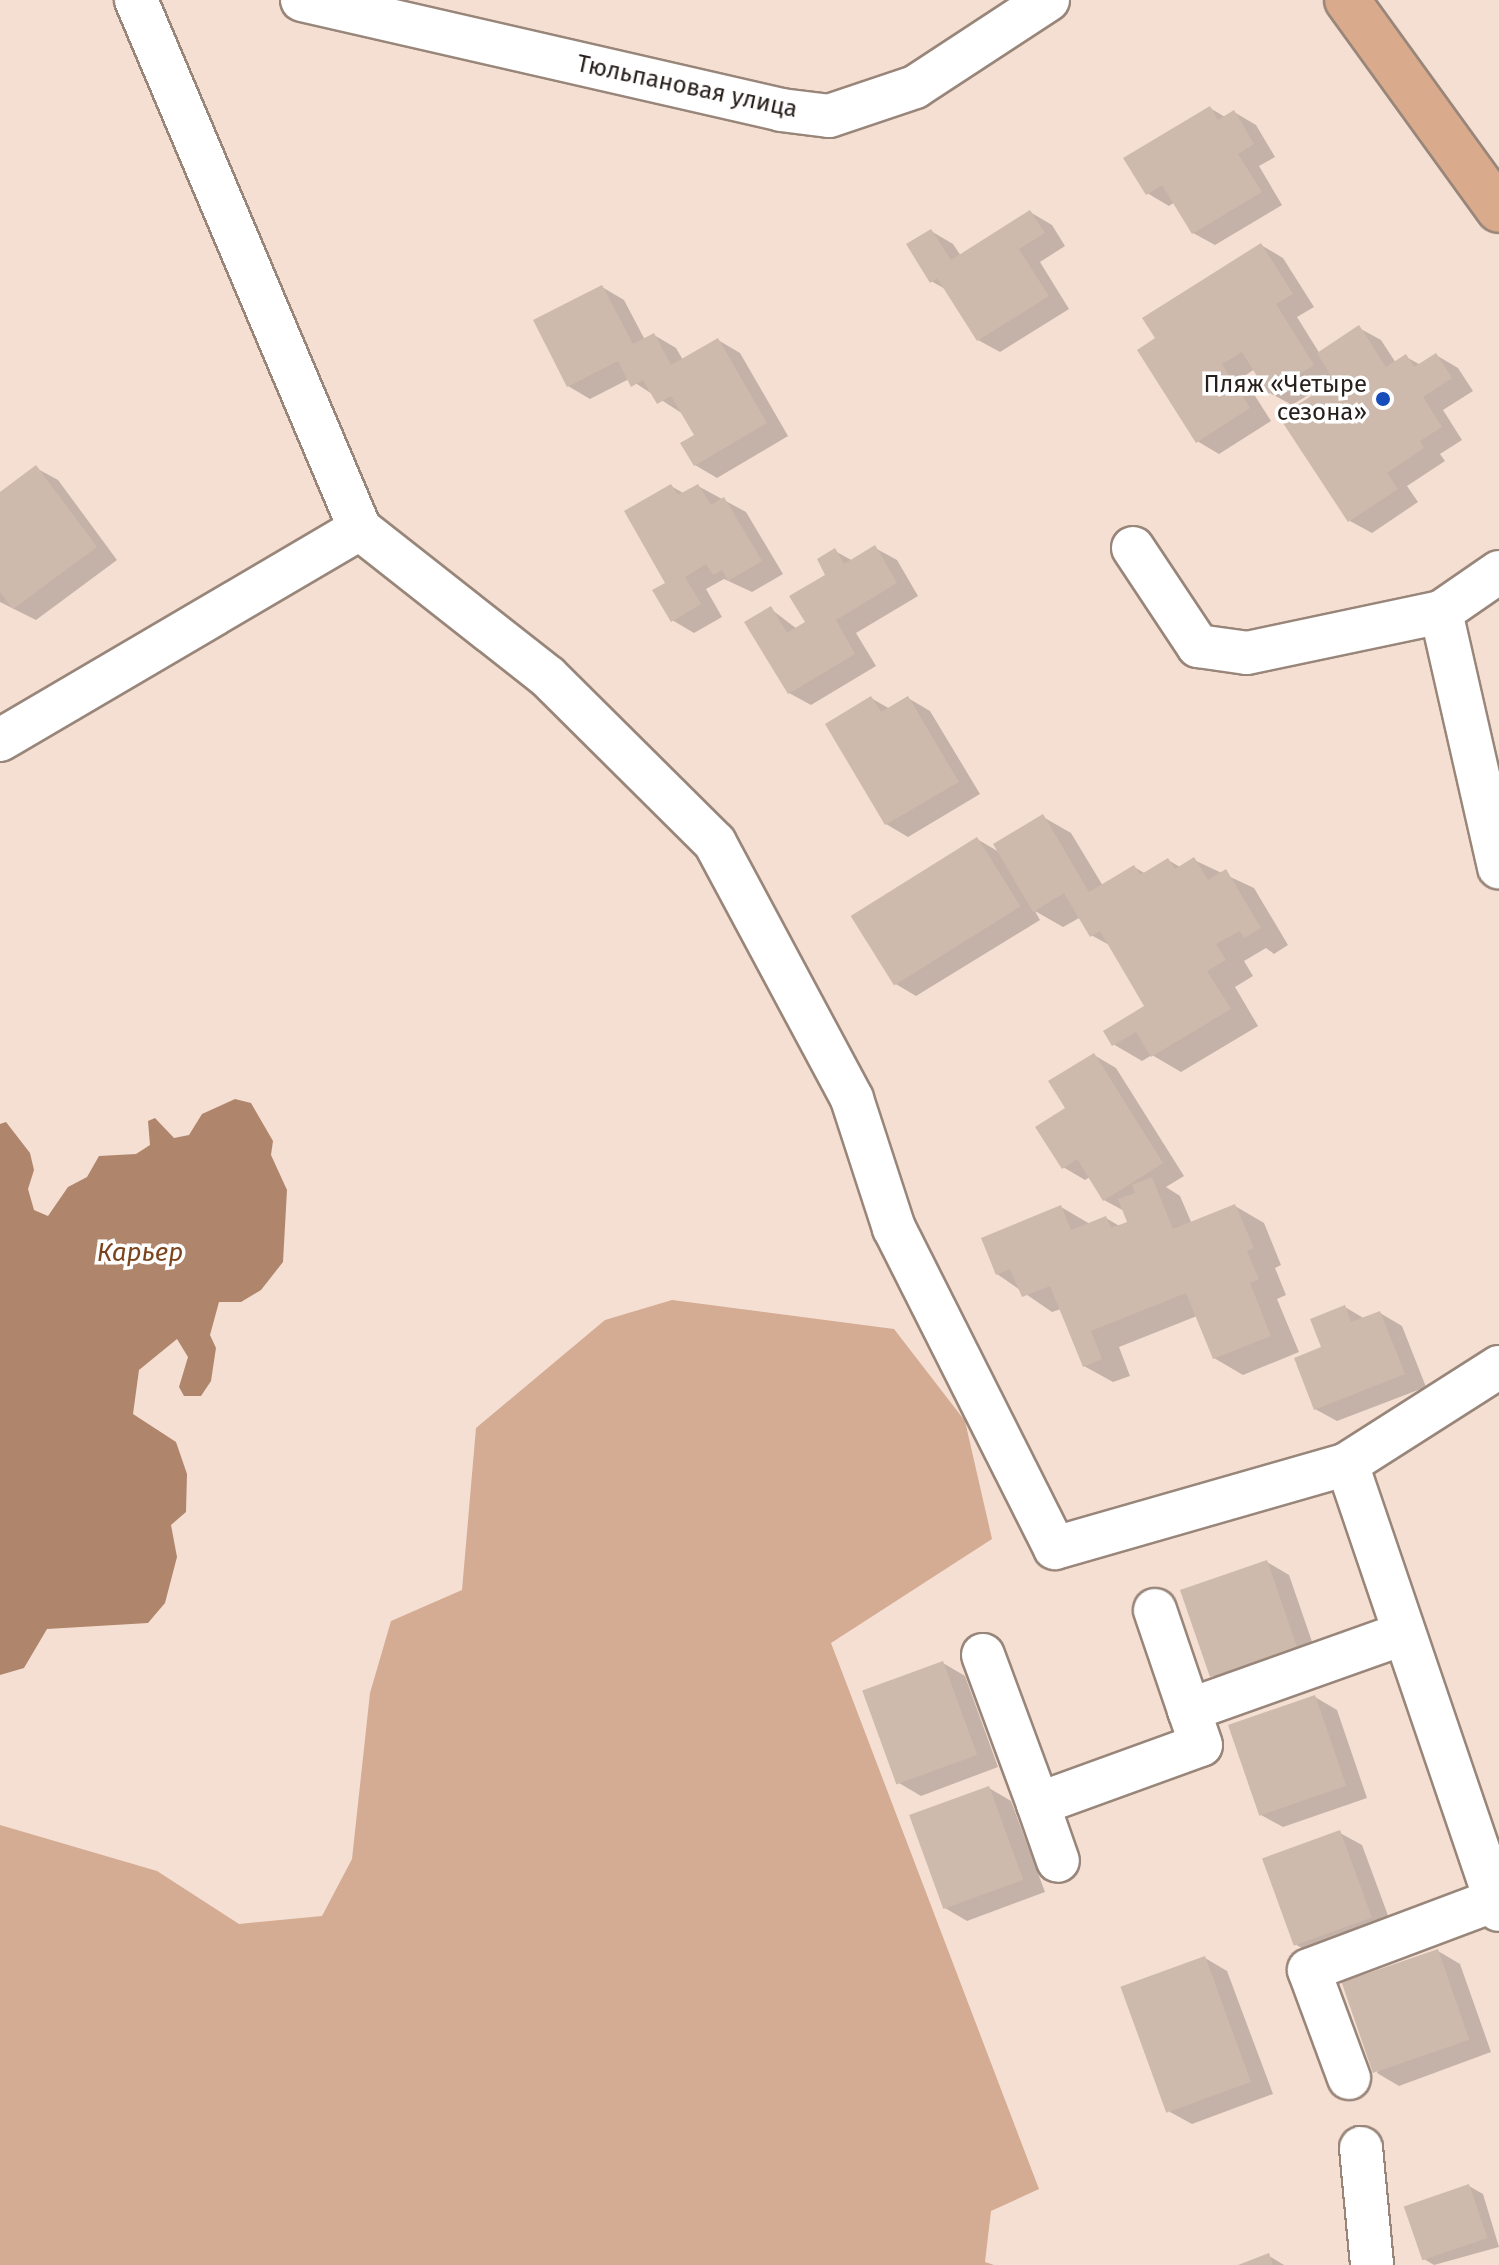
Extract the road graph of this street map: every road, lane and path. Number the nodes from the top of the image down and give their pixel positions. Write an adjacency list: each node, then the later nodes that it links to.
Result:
1 (136, 0): 6 (street)
2 (302, 0): 3 (street, Тюльпановая улица)
3 (1048, 0)
4 (1347, 0): 5 (main road)
5 (1499, 210)
6 (360, 529): 10 (street); 13 (street)
7 (1133, 548): 9 (street)
8 (1499, 572): 9 (street)
9 (1441, 612): 11 (street)
10 (0, 740)
11 (1499, 867)
12 (1499, 1367): 13 (street)
13 (1347, 1464): 15 (street)
14 (1155, 1610): 17 (street)
15 (1402, 1634): 17 (street); 20 (street)
16 (983, 1655): 18 (street)
17 (1189, 1710): 18 (street)
18 (1038, 1804): 19 (street)
19 (1058, 1861)
20 (1497, 1905): 21 (street)
21 (1349, 2078)
22 (1361, 2148): 23 (street)
23 (1372, 2265)

